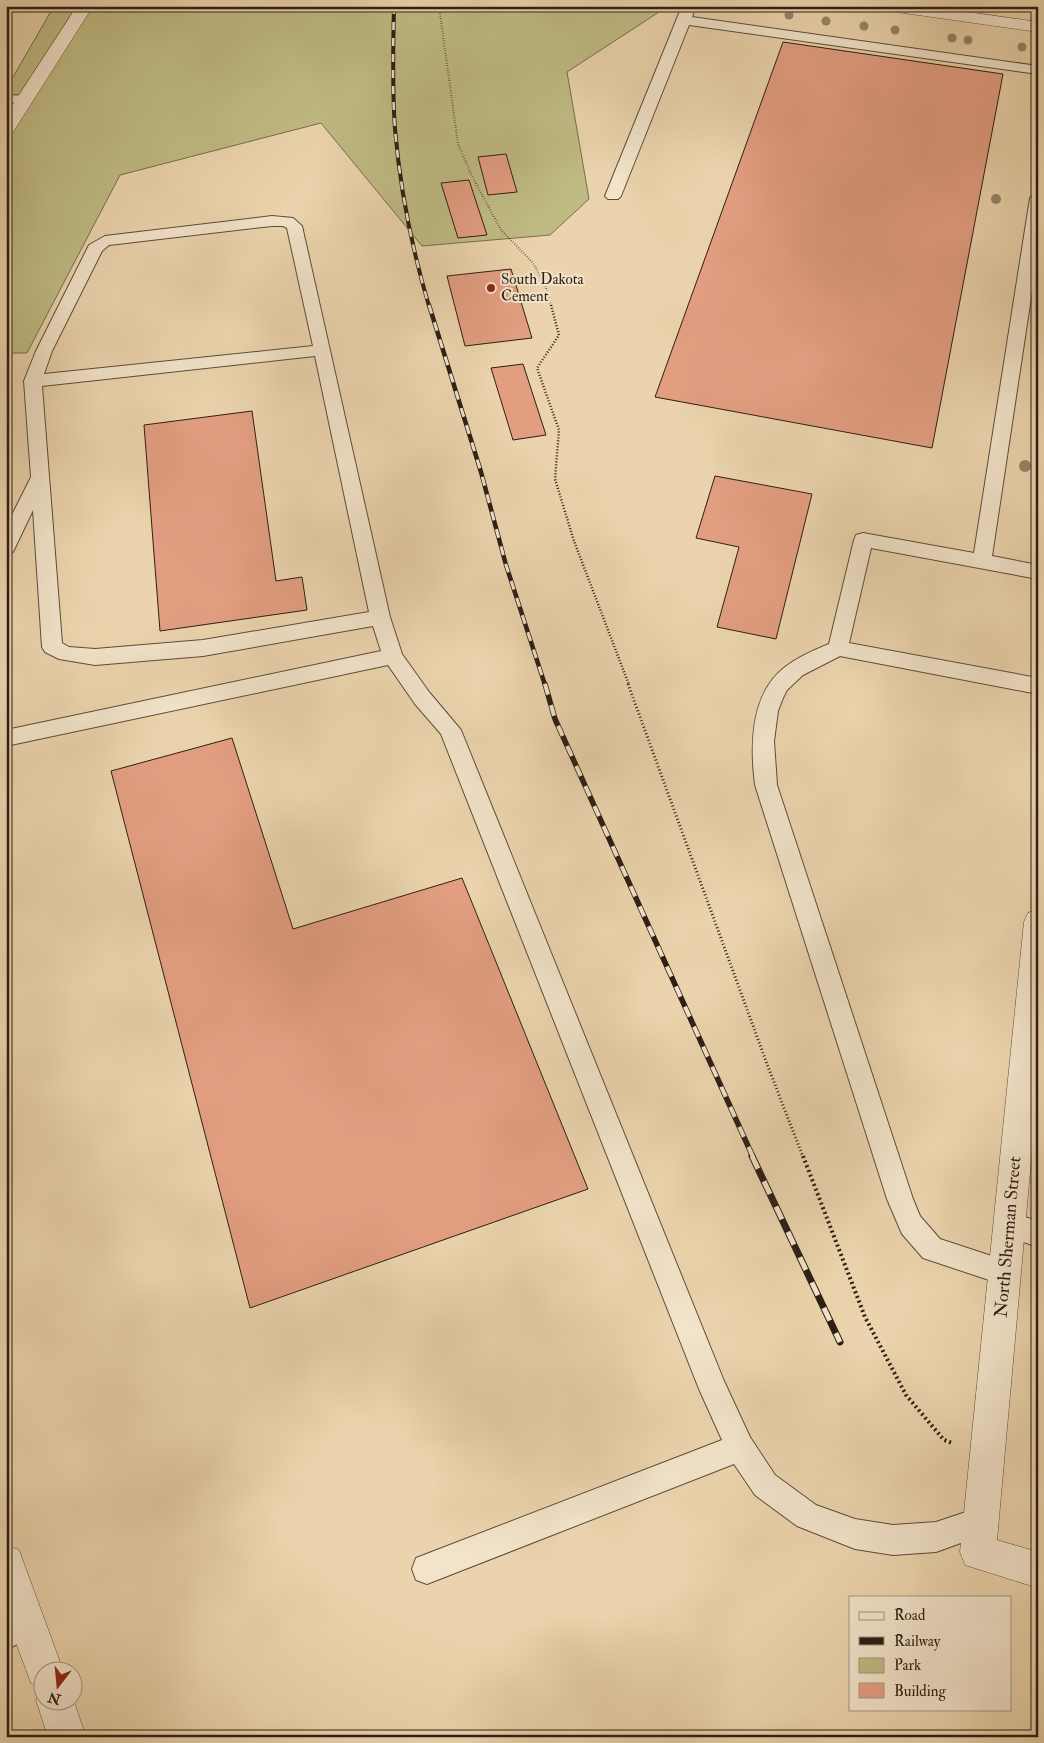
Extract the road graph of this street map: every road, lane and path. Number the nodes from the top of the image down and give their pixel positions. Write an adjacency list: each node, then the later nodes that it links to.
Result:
1 (85, 6): 10 (street)
2 (439, 6): 29 (path)
3 (690, 6): 6 (lane)
4 (890, 6): 5 (street)
5 (980, 12): 7 (street)
6 (684, 20): 8 (lane); 12 (lane)
7 (1038, 27)
8 (1038, 70)
9 (6, 99): 10 (lane)
10 (25, 99): 11 (street)
11 (6, 129)
12 (613, 196)
13 (1038, 198): 18 (lane)
14 (322, 350): 15 (lane); 15 (lane); 20 (lane)
15 (33, 381): 16 (lane)
16 (40, 476): 17 (lane); 20 (lane)
17 (6, 548)
18 (982, 561): 19 (lane); 21 (lane)
19 (1038, 572)
20 (380, 617): 22 (lane)
21 (838, 648): 23 (lane); 27 (lane)
22 (393, 656): 24 (lane); 28 (lane)
23 (1038, 686)
24 (6, 738)
25 (1038, 922): 26 (street, North Sherman Street)
26 (1023, 1230): 27 (street, North Sherman Street)
27 (1004, 1272): 29 (street, North Sherman Street)
28 (740, 1447): 30 (lane); 32 (lane)
29 (987, 1458): 30 (street, North Sherman Street)
30 (980, 1537): 33 (street)
31 (6, 1564): 34 (street)
32 (427, 1569)
33 (1038, 1570)
34 (16, 1628): 35 (street)
35 (37, 1660)
36 (58, 1710): 37 (street)
37 (67, 1737)

